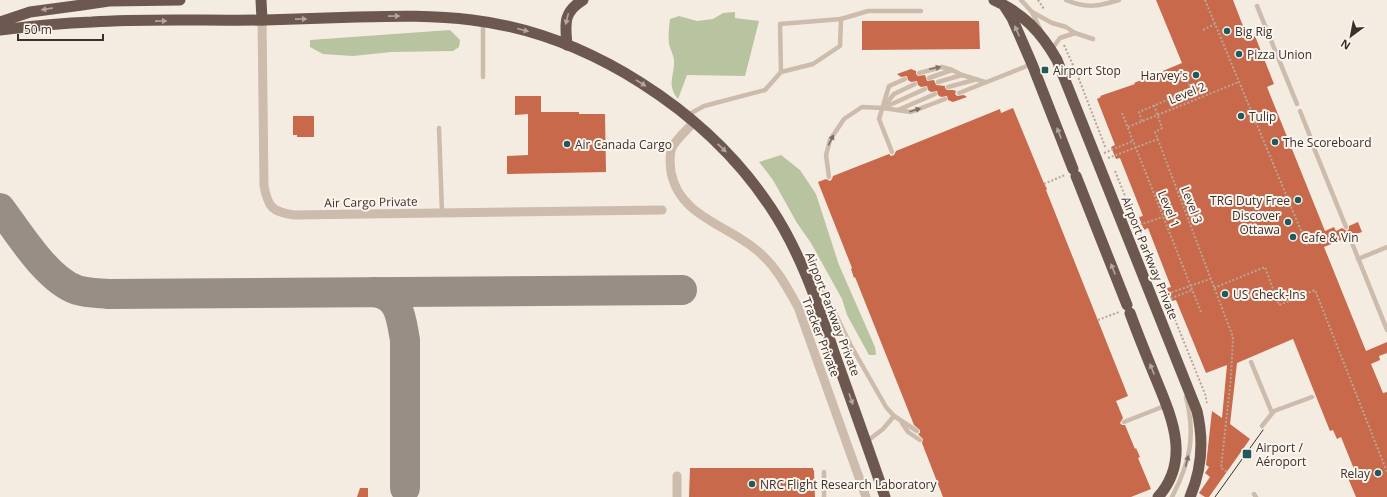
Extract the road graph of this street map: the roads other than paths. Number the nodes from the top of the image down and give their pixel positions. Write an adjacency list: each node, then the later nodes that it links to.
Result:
1 (180, 0): 15 (highway, one-way to 15)
2 (261, 0): 13 (highway)
3 (583, 0): 19 (highway, one-way to 19)
4 (994, 0): 75 (highway, Airport Parkway Private)
5 (1000, 0): 21 (highway, one-way to 5)
6 (1021, 0): 11 (lane)
7 (1066, 0): 8 (lane)
8 (1119, 0)
9 (1258, 6): 38 (lane)
10 (921, 11): 12 (lane)
11 (1032, 12): 17 (lane); 20 (lane)
12 (841, 19): 23 (lane); 23 (lane)
13 (262, 20): 14 (highway, Airport Parkway Private, one-way to 14); 16 (highway, Airport Parkway Private, one-way to 13); 49 (street, Air Cargo Private)
14 (483, 21): 19 (highway, Airport Parkway Private, one-way to 19); 26 (lane)
15 (0, 22)
16 (0, 30)
17 (1074, 33): 18 (lane); 20 (lane)
18 (1093, 39)
19 (567, 45): 42 (highway, Airport Parkway Private, one-way to 42)
20 (1050, 51): 74 (lane, one-way to 20)
21 (1032, 64): 31 (lane); 58 (highway, one-way to 21)
22 (952, 70): 24 (lane, one-way to 22); 25 (lane); 27 (lane)
23 (781, 72): 42 (lane)
24 (919, 73)
25 (962, 75): 29 (lane); 30 (lane)
26 (483, 77)
27 (929, 78)
28 (905, 79): 39 (lane)
29 (974, 80): 31 (lane); 33 (lane)
30 (938, 82)
31 (985, 82): 35 (lane)
32 (915, 84): 39 (lane)
33 (948, 87)
34 (925, 89): 39 (lane)
35 (959, 93)
36 (935, 94): 40 (lane)
37 (945, 98): 40 (lane, one-way to 37)
38 (1297, 104)
39 (883, 108): 40 (lane); 46 (lane); 47 (lane, one-way to 39)
40 (898, 110)
41 (1300, 111): 44 (lane)
42 (690, 119): 52 (highway, Airport Parkway Private, one-way to 52); 71 (street, Tracker Private)
43 (439, 128): 49 (lane)
44 (1312, 141)
45 (1314, 148): 50 (lane)
46 (892, 152)
47 (829, 177)
48 (662, 210): 49 (street, Air Cargo Private)
49 (442, 213)
50 (1346, 227)
51 (1350, 238): 54 (lane)
52 (792, 245): 60 (lane); 66 (highway, Airport Parkway Private, one-way to 66)
53 (1387, 247): 54 (lane)
54 (1358, 259): 55 (lane)
55 (1387, 330)
56 (1251, 362): 59 (lane)
57 (1312, 397): 59 (lane)
58 (1167, 406): 62 (lane); 73 (highway)
59 (1272, 413): 63 (lane)
60 (894, 416): 61 (lane); 66 (lane)
61 (902, 421): 64 (lane); 65 (lane)
62 (1124, 422)
63 (1262, 426)
64 (917, 431)
65 (920, 440)
66 (866, 442): 72 (highway, Airport Parkway Private)
67 (824, 472): 70 (lane)
68 (677, 476): 69 (street)
69 (677, 497)
70 (824, 497)
71 (866, 497)
72 (885, 497)
73 (1158, 497)
74 (1172, 497)
75 (1190, 497)

